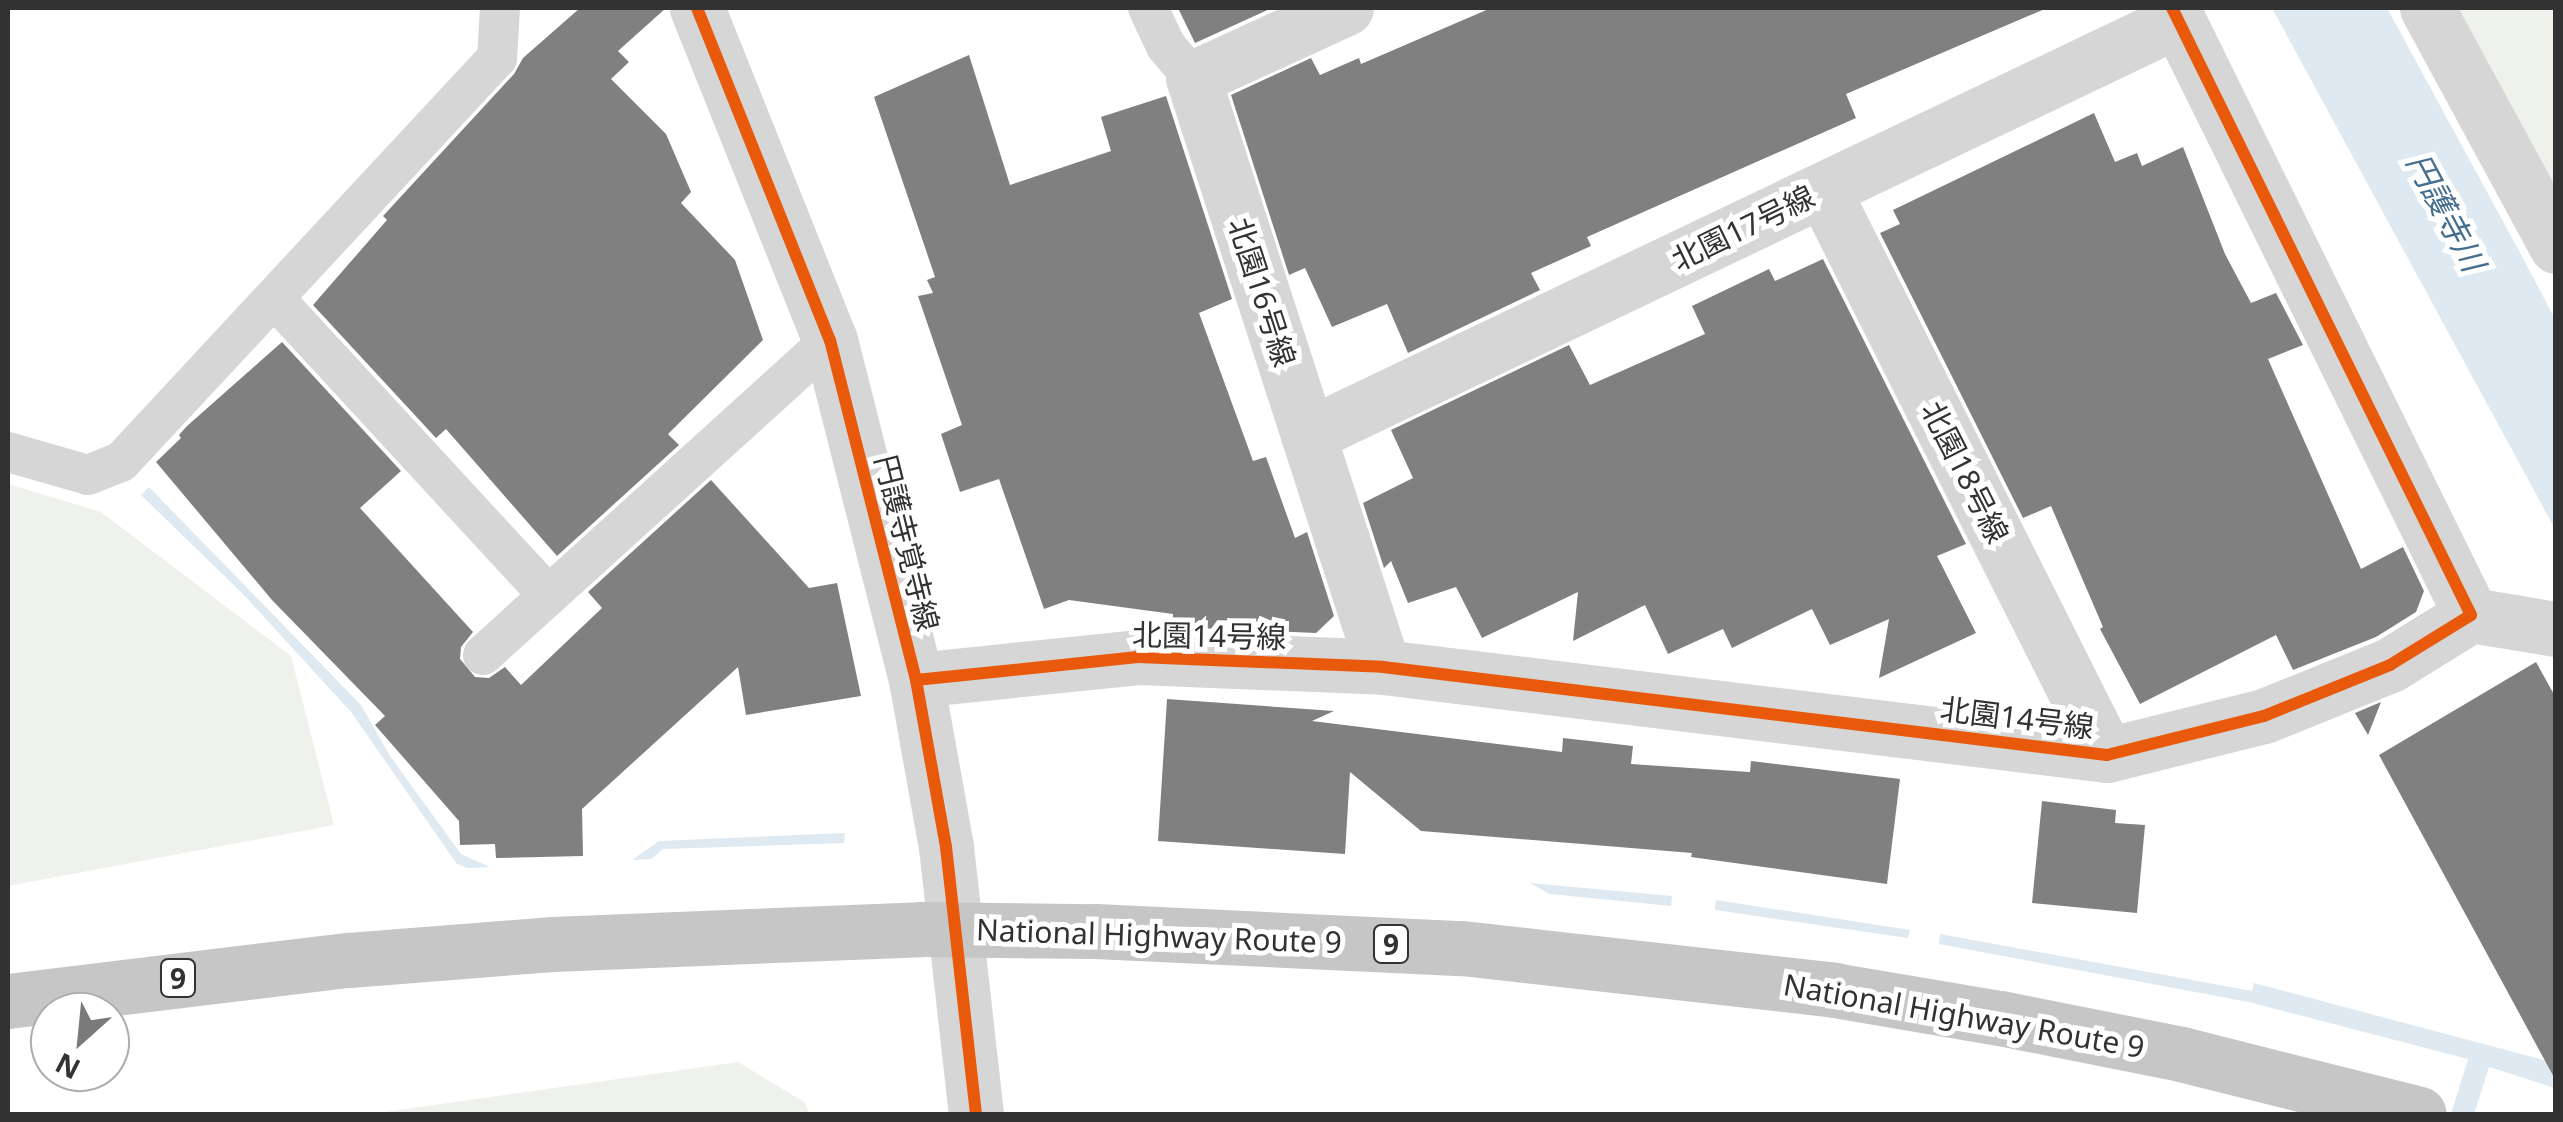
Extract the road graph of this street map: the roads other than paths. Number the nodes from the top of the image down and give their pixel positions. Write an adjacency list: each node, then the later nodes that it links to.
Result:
1 (500, 8): 10 (lane)
2 (697, 8): 11 (street, 円護寺覚寺線)
3 (1148, 8): 7 (lane)
4 (1346, 8): 7 (street)
5 (2426, 8): 9 (street)
6 (2175, 14): 8 (street, 北園17号線); 15 (street)
7 (1193, 78): 12 (street, 北園16号線)
8 (1823, 190): 12 (street, 北園17号線); 20 (street, 北園18号線)
9 (2556, 246)
10 (274, 298): 13 (lane); 14 (lane)
11 (830, 340): 14 (lane); 19 (street, 円護寺覚寺線)
12 (1308, 435): 18 (street, 北園16号線)
13 (8, 452)
14 (550, 596): 17 (lane)
15 (2471, 615): 16 (street); 20 (street, 北園14号線)
16 (2556, 628)
17 (484, 655)
18 (1383, 667): 19 (street, 北園14号線); 20 (street, 北園14号線)
19 (916, 680): 22 (street, 円護寺覚寺線)
20 (2107, 755)
21 (8, 1001): 23 (highway, National Highway Route 9 / 9, bridge)
22 (976, 1114)
23 (2418, 1114)

